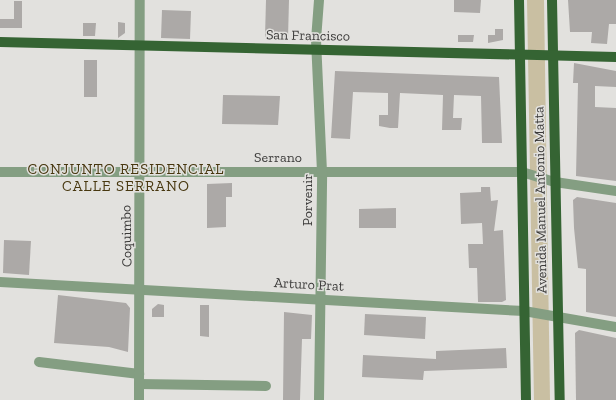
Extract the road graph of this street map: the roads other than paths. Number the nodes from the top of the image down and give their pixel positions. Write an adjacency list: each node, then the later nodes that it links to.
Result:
1 (140, 0): 6 (street, Coquimbo)
2 (320, 0): 7 (street, Porvenir)
3 (519, 0): 9 (main road, Avenida Manuel Antonio Matta)
4 (552, 0): 8 (main road, Avenida Manuel Antonio Matta)
5 (0, 42): 6 (main road, San Francisco)
6 (140, 46): 7 (main road, San Francisco); 12 (street, Coquimbo)
7 (316, 50): 9 (main road, San Francisco); 13 (street, Porvenir)
8 (553, 52): 9 (main road, San Francisco); 10 (main road, San Francisco); 15 (main road, Avenida Manuel Antonio Matta)
9 (520, 54): 14 (main road, Avenida Manuel Antonio Matta)
10 (616, 57)
11 (0, 172): 12 (street, Serrano)
12 (140, 172): 13 (street, Serrano); 18 (street, Coquimbo)
13 (322, 172): 14 (street, Serrano); 19 (street, Porvenir)
14 (522, 172): 15 (street, Serrano); 20 (main road, Avenida Manuel Antonio Matta)
15 (555, 182): 16 (street, Serrano); 21 (main road, Avenida Manuel Antonio Matta)
16 (616, 191)
17 (0, 282): 18 (street, Arturo Prat)
18 (141, 290): 19 (street, Arturo Prat); 24 (street, Coquimbo)
19 (322, 300): 20 (street, Arturo Prat); 27 (street, Porvenir)
20 (524, 311): 21 (street, Arturo Prat); 28 (main road, Avenida Manuel Antonio Matta)
21 (557, 316): 22 (street, Arturo Prat); 29 (main road, Avenida Manuel Antonio Matta)
22 (616, 327)
23 (39, 362): 24 (street)
24 (139, 379): 25 (street); 26 (street, Coquimbo)
25 (266, 386)
26 (139, 400)
27 (319, 400)
28 (526, 400)
29 (560, 400)

